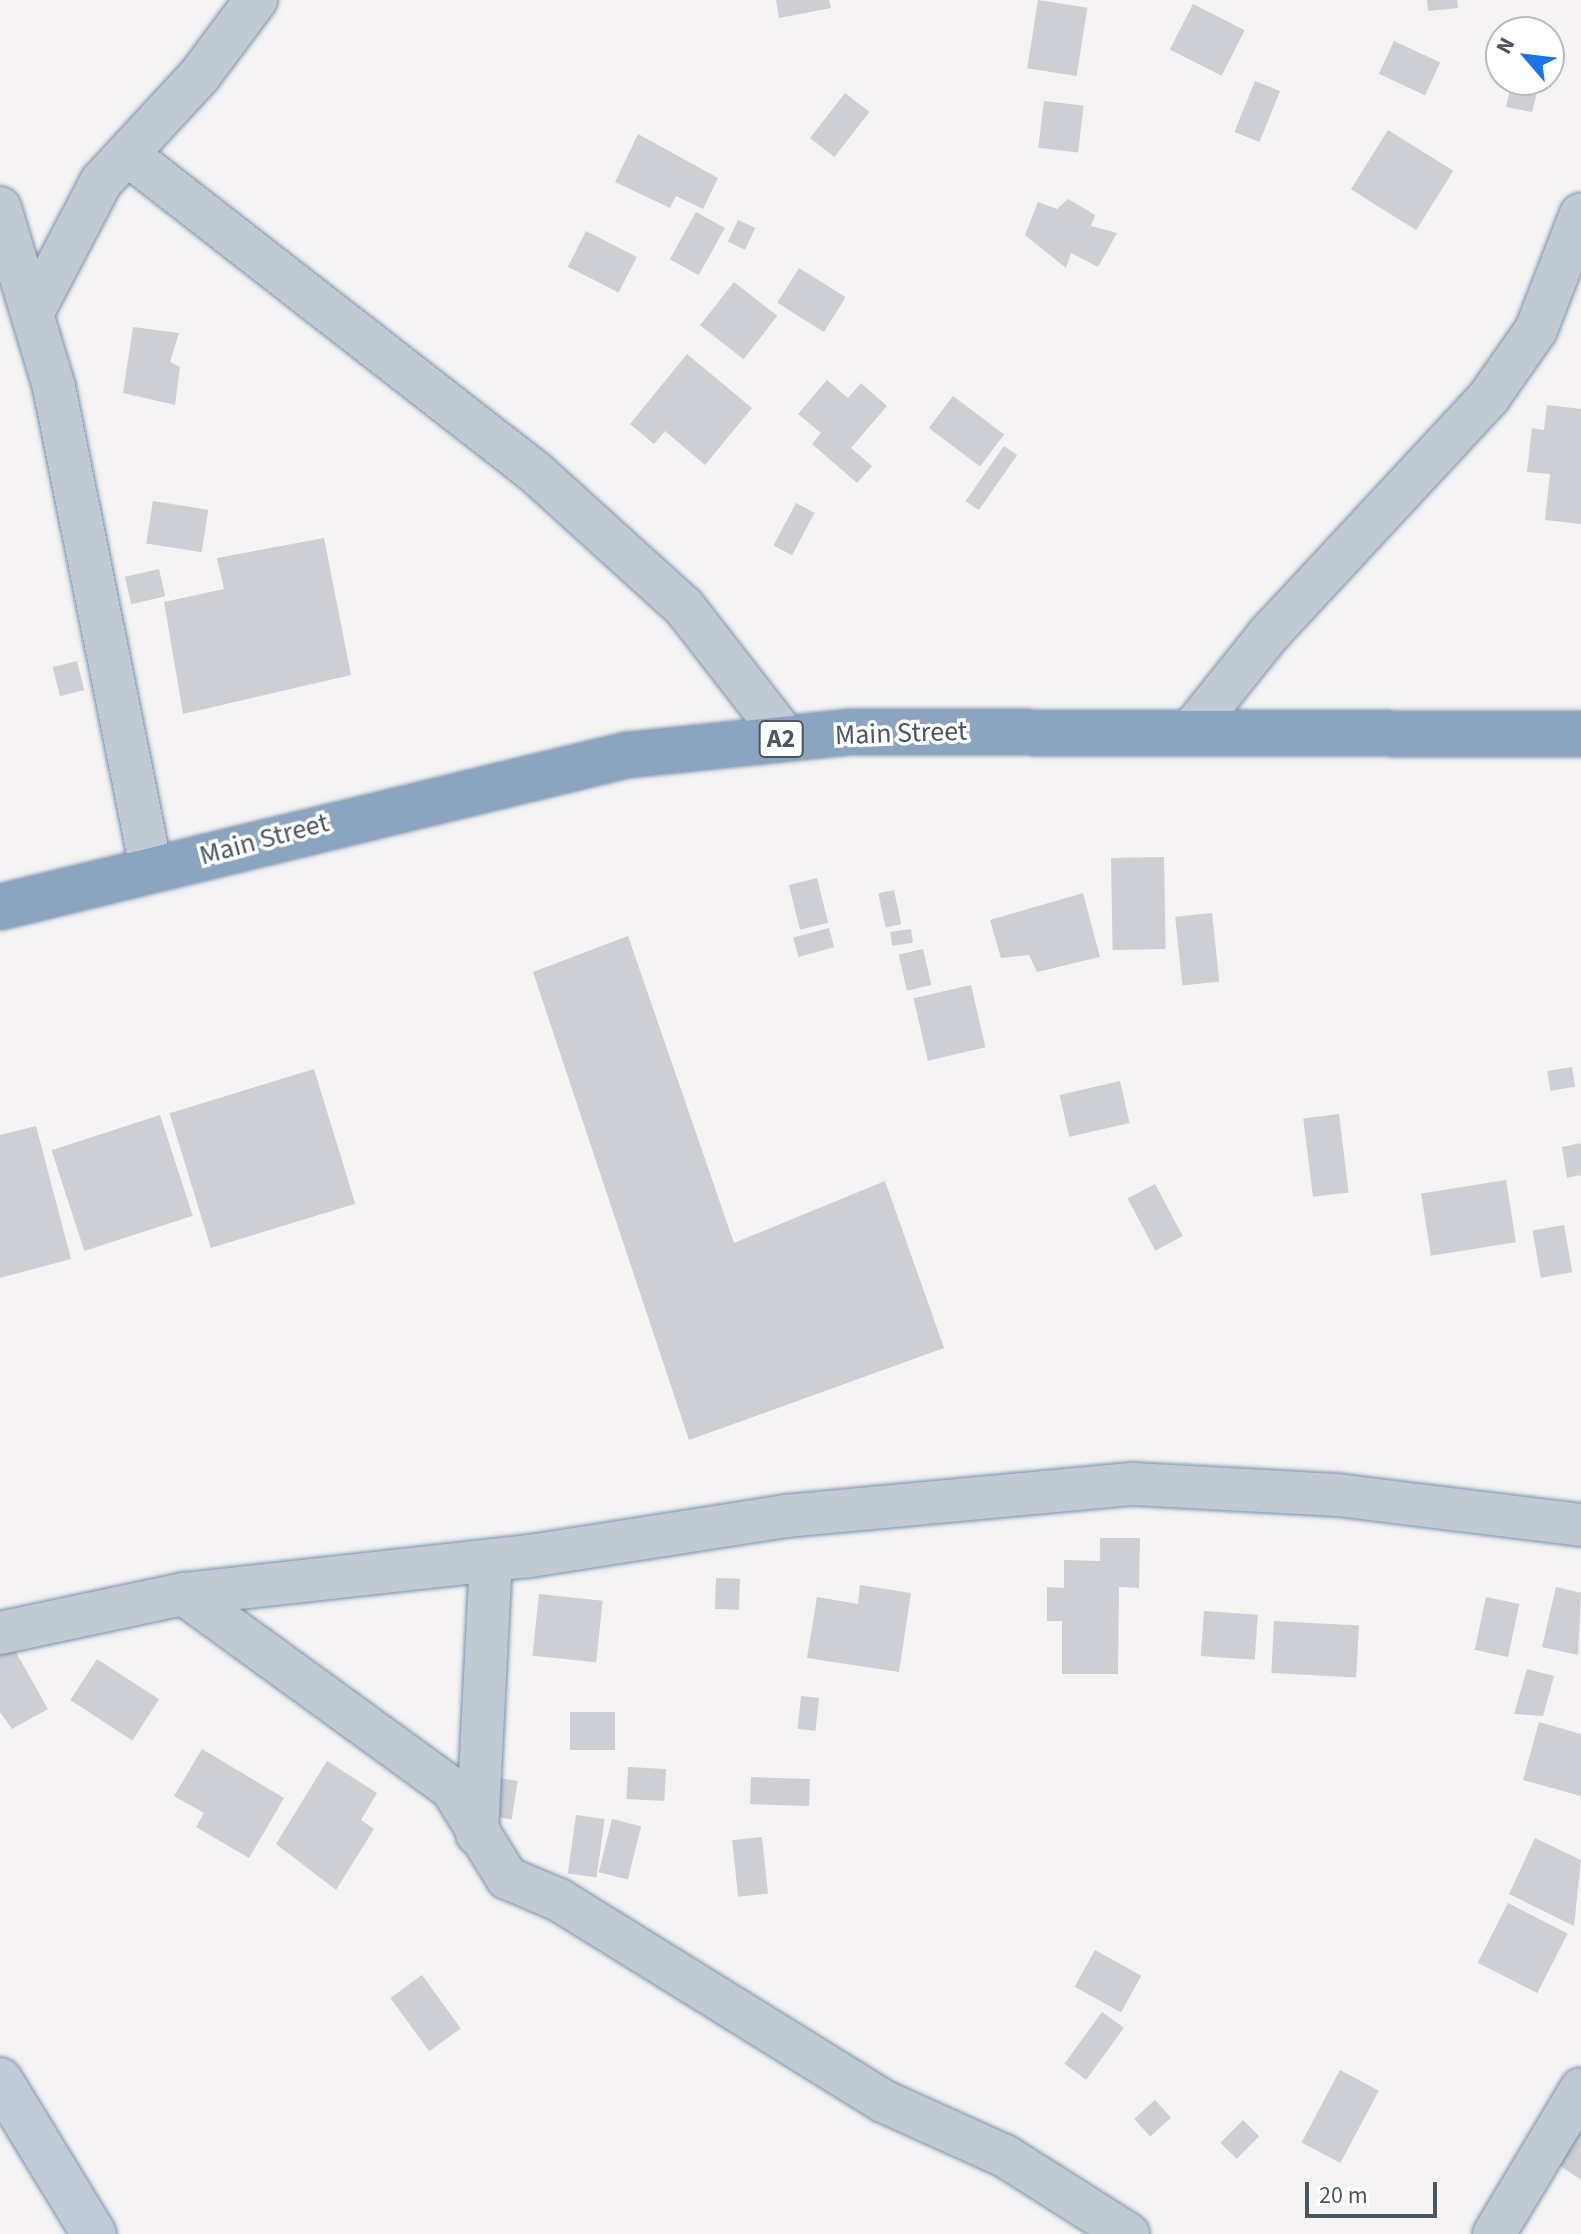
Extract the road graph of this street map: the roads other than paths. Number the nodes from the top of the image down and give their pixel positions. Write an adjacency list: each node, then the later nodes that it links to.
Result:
1 (256, 0): 2 (street)
2 (127, 154): 5 (street); 8 (street)
3 (0, 208): 5 (street)
4 (1581, 214): 6 (street)
5 (33, 312): 9 (street)
6 (1192, 730): 7 (highway, Main Street / A2); 8 (highway, Main Street / A2)
7 (1581, 734)
8 (786, 738): 9 (highway, Main Street / A2)
9 (151, 869): 10 (highway, Main Street / A2)
10 (0, 907)
11 (1581, 1525): 12 (street)
12 (491, 1560): 13 (street); 15 (street)
13 (184, 1594): 14 (street); 15 (street)
14 (0, 1633)
15 (477, 1835): 19 (street)
16 (0, 2080): 18 (street)
17 (1581, 2089): 20 (street)
18 (94, 2234)
19 (1128, 2234)
20 (1494, 2234)

